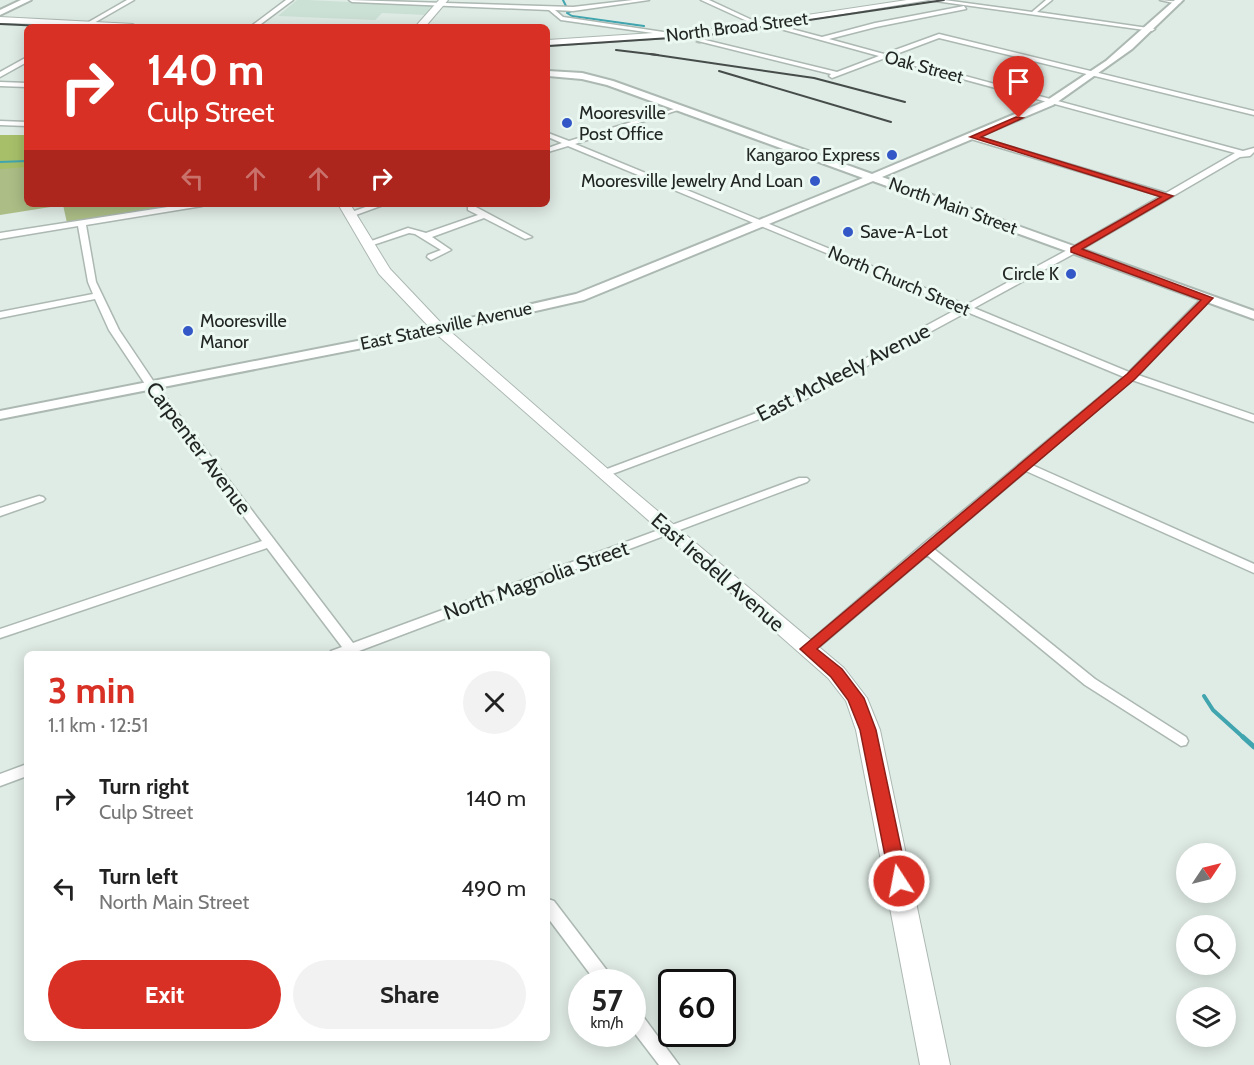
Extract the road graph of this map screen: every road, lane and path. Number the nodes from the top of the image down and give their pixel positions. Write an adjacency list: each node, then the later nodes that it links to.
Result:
1 (27, 0): 15 (street)
2 (131, 0): 19 (street)
3 (290, 0): 20 (street)
4 (352, 0): 12 (street)
5 (646, 0): 14 (street)
6 (704, 0): 22 (street, Oak Street)
7 (925, 0): 22 (main road, North Broad Street)
8 (931, 0): 13 (street)
9 (1049, 0): 16 (street)
10 (1162, 0): 11 (street)
11 (1178, 1): 24 (street, East Statesville Avenue)
12 (443, 2): 14 (street); 21 (main road)
13 (971, 6): 16 (street); 27 (street)
14 (550, 8): 26 (street)
15 (0, 13)
16 (1032, 14): 24 (street)
17 (0, 20): 18 (main road)
18 (57, 24)
19 (89, 24)
20 (257, 24)
21 (423, 24)
22 (765, 25): 27 (street, Oak Street); 29 (main road, North Broad Street)
23 (0, 29): 25 (main road)
24 (1152, 29): 33 (street, East Statesville Avenue)
25 (24, 32)
26 (667, 33)
27 (822, 39): 30 (street, Oak Street)
28 (701, 41): 30 (street)
29 (550, 43)
30 (885, 57): 33 (street); 37 (street, Oak Street)
31 (24, 61): 34 (street)
32 (550, 73): 38 (street, North Main Street)
33 (1092, 73): 37 (street, East Statesville Avenue); 39 (street)
34 (0, 75)
35 (0, 84): 36 (street)
36 (24, 85)
37 (1053, 101): 43 (street, East Statesville Avenue); 47 (street, Oak Street)
38 (679, 108): 44 (street); 49 (street, North Main Street)
39 (1254, 113)
40 (0, 123): 41 (street)
41 (24, 124)
42 (550, 136): 44 (street, North Church Street)
43 (974, 137): 49 (street, East Statesville Avenue); 50 (street)
44 (568, 144): 45 (street); 56 (street, North Church Street)
45 (550, 149)
46 (1254, 150): 47 (street, East McNeely Avenue)
47 (1244, 153): 48 (street, Oak Street); 50 (street, East McNeely Avenue)
48 (1254, 156)
49 (873, 177): 56 (street, East Statesville Avenue); 61 (street, North Main Street)
50 (1168, 196): 61 (street, East McNeely Avenue)
51 (183, 207): 55 (street)
52 (471, 208): 54 (street)
53 (347, 209): 60 (main road, East Iredell Avenue)
54 (485, 215): 58 (street); 59 (street)
55 (82, 223): 57 (street); 63 (street, Carpenter Avenue)
56 (760, 223): 65 (street, North Church Street); 68 (street, East Statesville Avenue)
57 (0, 236)
58 (426, 236): 60 (street); 62 (street)
59 (528, 237)
60 (367, 244): 68 (main road, East Iredell Avenue)
61 (1074, 250): 64 (street, North Main Street); 65 (street, East McNeely Avenue)
62 (431, 257)
63 (98, 296): 66 (street); 70 (street, Carpenter Avenue)
64 (1208, 298): 67 (street, North Main Street); 69 (street)
65 (965, 308): 69 (street, North Church Street); 74 (street, East McNeely Avenue)
66 (0, 315)
67 (1254, 315)
68 (439, 329): 70 (street, East Statesville Avenue); 74 (main road, East Iredell Avenue)
69 (1131, 376): 72 (street, North Church Street); 73 (street)
70 (150, 384): 71 (street, East Statesville Avenue); 79 (street, Carpenter Avenue)
71 (0, 415)
72 (1254, 419)
73 (1025, 466): 80 (street); 81 (street)
74 (603, 474): 78 (main road, East Iredell Avenue)
75 (803, 480): 78 (street, North Magnolia Street)
76 (39, 499): 77 (street)
77 (0, 512)
78 (669, 530): 83 (main road, East Iredell Avenue); 84 (street, North Magnolia Street)
79 (269, 543): 82 (street); 84 (street, Carpenter Avenue)
80 (926, 548): 83 (street); 85 (street)
81 (1254, 569)
82 (0, 634)
83 (808, 649): 92 (main road, East Iredell Avenue)
84 (352, 651)
85 (1181, 741)
86 (24, 771): 87 (street)
87 (0, 780)
88 (550, 909): 89 (street)
89 (596, 969)
90 (646, 1034): 91 (street)
91 (670, 1065)
92 (935, 1065)

